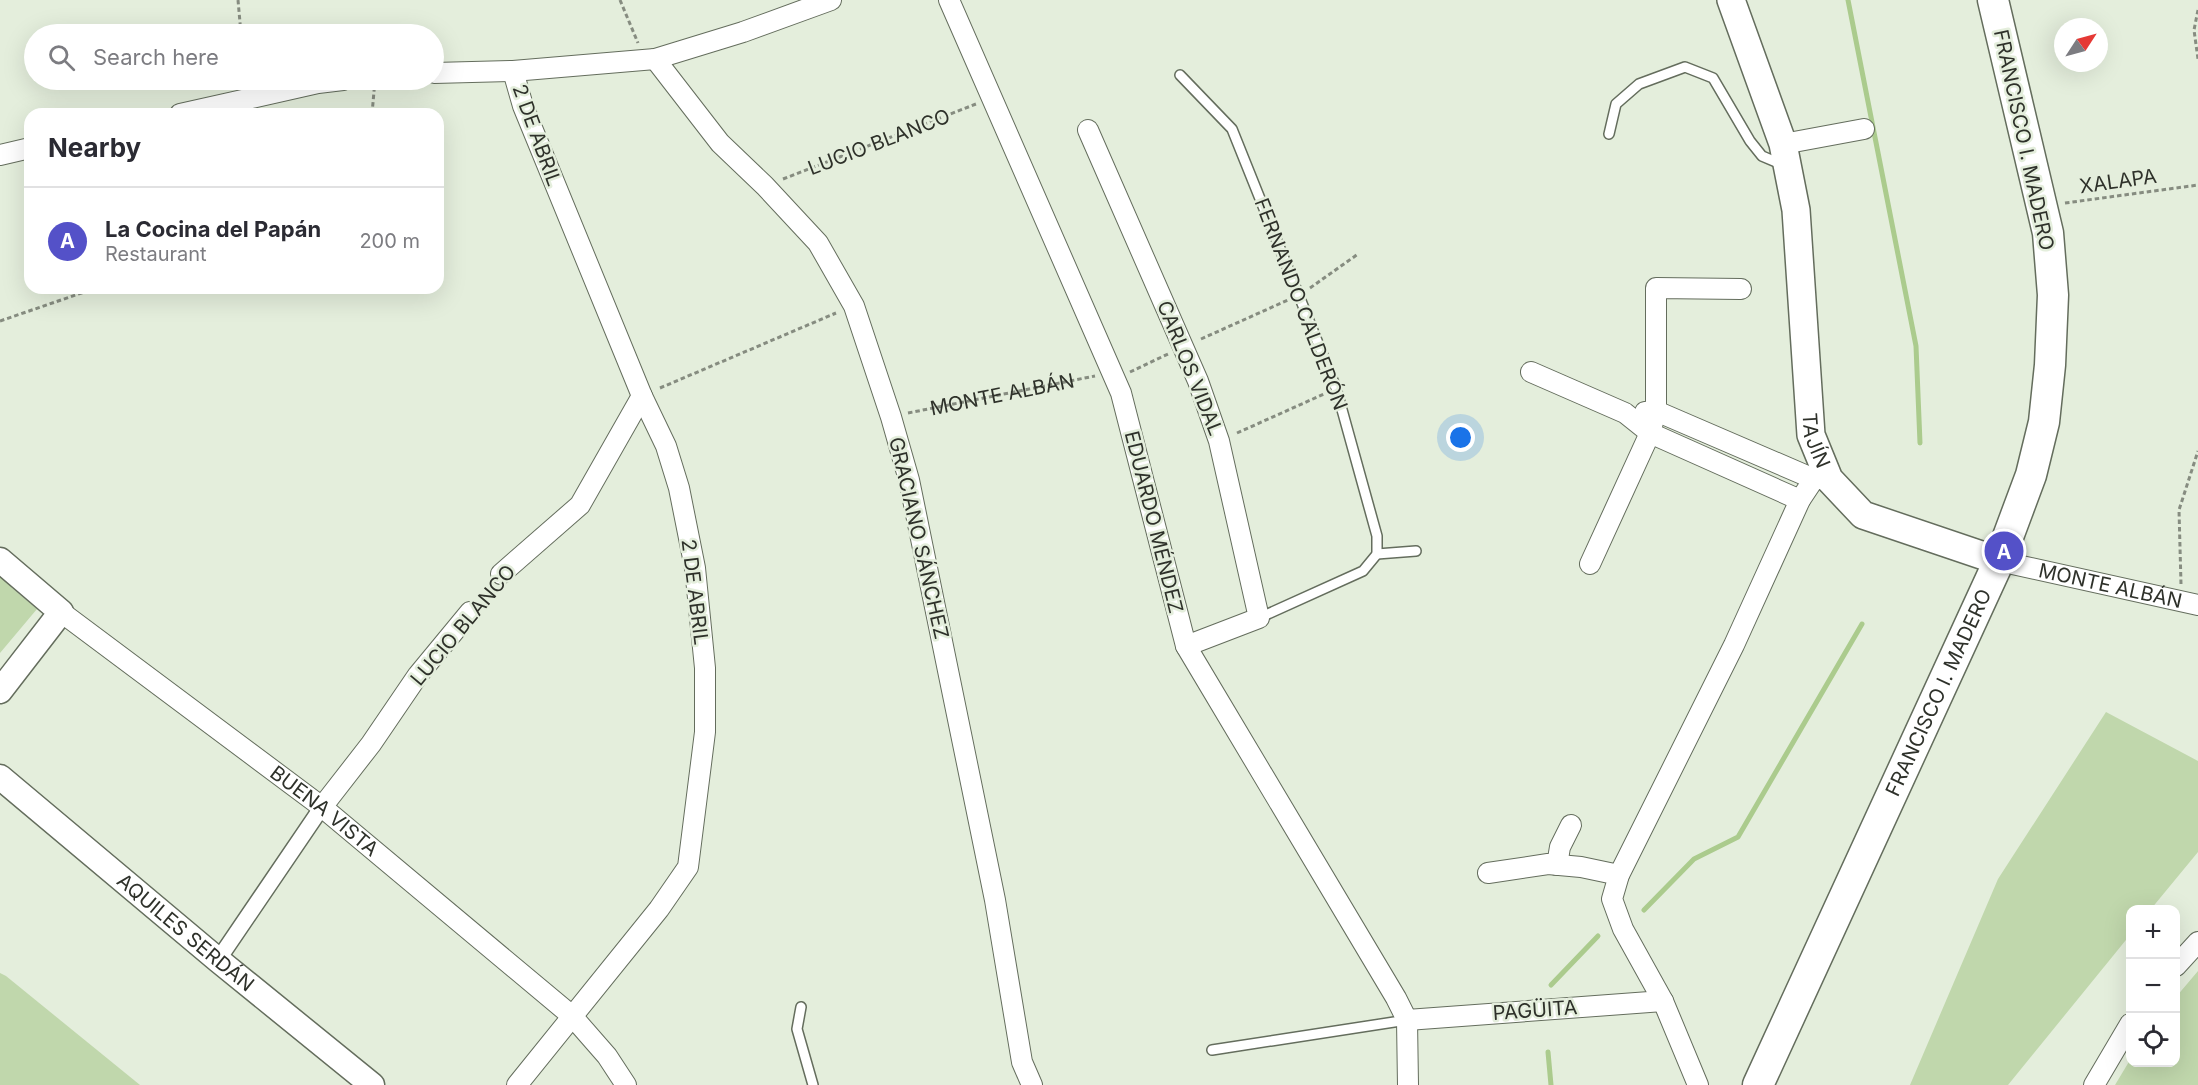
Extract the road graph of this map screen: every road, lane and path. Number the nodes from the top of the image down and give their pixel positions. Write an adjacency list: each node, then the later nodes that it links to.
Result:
1 (238, 0): 8 (path)
2 (620, 0): 10 (path)
3 (831, 0): 10 (street)
4 (949, 0): 16 (street, EDUARDO MÉNDEZ)
5 (1731, 0): 24 (main road, TAJÍN)
6 (1993, 0): 27 (main road, FRANCISCO I. MADERO)
7 (2198, 10): 9 (path)
8 (240, 24)
9 (2198, 59)
10 (650, 60): 11 (street); 26 (street, GRACIANO SÁNCHEZ)
11 (513, 71): 12 (street); 38 (street, 2 DE ABRIL)
12 (444, 73)
13 (1180, 75): 31 (lane, FERNANDO CALDERÓN)
14 (287, 90): 17 (street)
15 (374, 90): 18 (path)
16 (993, 97): 26 (path, LUCIO BLANCO); 36 (street, EDUARDO MÉNDEZ)
17 (207, 108)
18 (373, 108)
19 (1864, 129): 24 (street)
20 (1088, 130): 34 (street, CARLOS VIDAL)
21 (1609, 134): 24 (lane)
22 (24, 149): 23 (street)
23 (0, 155)
24 (1785, 156): 47 (main road, TAJÍN)
25 (2198, 184): 27 (path, XALAPA)
26 (765, 186): 32 (street, GRACIANO SÁNCHEZ)
27 (2042, 206): 52 (main road, FRANCISCO I. MADERO)
28 (1358, 254): 31 (path, MONTE ALBÁN)
29 (1741, 289): 39 (street)
30 (79, 294): 33 (path)
31 (1300, 295): 34 (path, MONTE ALBÁN); 37 (lane, FERNANDO CALDERÓN)
32 (854, 306): 38 (path); 41 (street, GRACIANO SÁNCHEZ)
33 (0, 321)
34 (1183, 347): 36 (path, MONTE ALBÁN); 43 (street, CARLOS VIDAL)
35 (1531, 372): 40 (street, MONTE ALBÁN)
36 (1113, 376): 41 (path, MONTE ALBÁN); 59 (street, EDUARDO MÉNDEZ)
37 (1336, 388): 43 (path); 50 (lane, FERNANDO CALDERÓN)
38 (642, 396): 54 (street, LUCIO BLANCO); 72 (street, 2 DE ABRIL)
39 (1656, 411): 40 (street, MONTE ALBÁN); 42 (street); 44 (street, MONTE ALBÁN)
40 (1625, 413): 42 (street, MONTE ALBÁN)
41 (891, 417): 80 (street, GRACIANO SÁNCHEZ)
42 (1650, 433): 46 (street, MONTE ALBÁN); 53 (street)
43 (1220, 441): 58 (street, CARLOS VIDAL)
44 (1733, 444): 46 (street); 47 (street, MONTE ALBÁN)
45 (2198, 451): 55 (path)
46 (1721, 465): 48 (street, MONTE ALBÁN)
47 (1822, 479): 48 (street, TAJÍN); 52 (main road, MONTE ALBÁN)
48 (1800, 501): 66 (street, TAJÍN)
49 (1416, 551): 50 (lane)
50 (1377, 554): 58 (lane)
51 (0, 560): 56 (street, BUENA VISTA)
52 (1999, 561): 55 (street, MONTE ALBÁN); 83 (main road, FRANCISCO I. MADERO)
53 (1590, 564)
54 (501, 574): 57 (path, LUCIO BLANCO)
55 (2190, 604)
56 (61, 612): 60 (street); 62 (street, BUENA VISTA)
57 (470, 612): 62 (street, LUCIO BLANCO)
58 (1259, 618): 59 (street)
59 (1186, 646): 73 (street, EDUARDO MÉNDEZ)
60 (0, 691)
61 (0, 777): 68 (street, AQUILES SERDÁN)
62 (322, 807): 68 (street, LUCIO BLANCO); 72 (street, BUENA VISTA)
63 (1572, 825): 64 (street)
64 (1557, 865): 65 (street); 66 (street)
65 (1488, 873)
66 (1618, 875): 70 (street, TAJÍN)
67 (2198, 942): 69 (street)
68 (218, 960): 76 (street, AQUILES SERDÁN)
69 (2180, 961)
70 (1662, 1001): 73 (street, PAGÜITA); 82 (street)
71 (801, 1007): 79 (lane)
72 (572, 1016): 77 (street, 2 DE ABRIL); 78 (street, BUENA VISTA)
73 (1407, 1020): 75 (lane); 81 (street, EDUARDO MÉNDEZ)
74 (2126, 1031): 84 (street)
75 (1212, 1050)
76 (372, 1085)
77 (517, 1085)
78 (626, 1085)
79 (813, 1085)
80 (1032, 1085)
81 (1408, 1085)
82 (1698, 1085)
83 (1758, 1085)
84 (2094, 1085)

